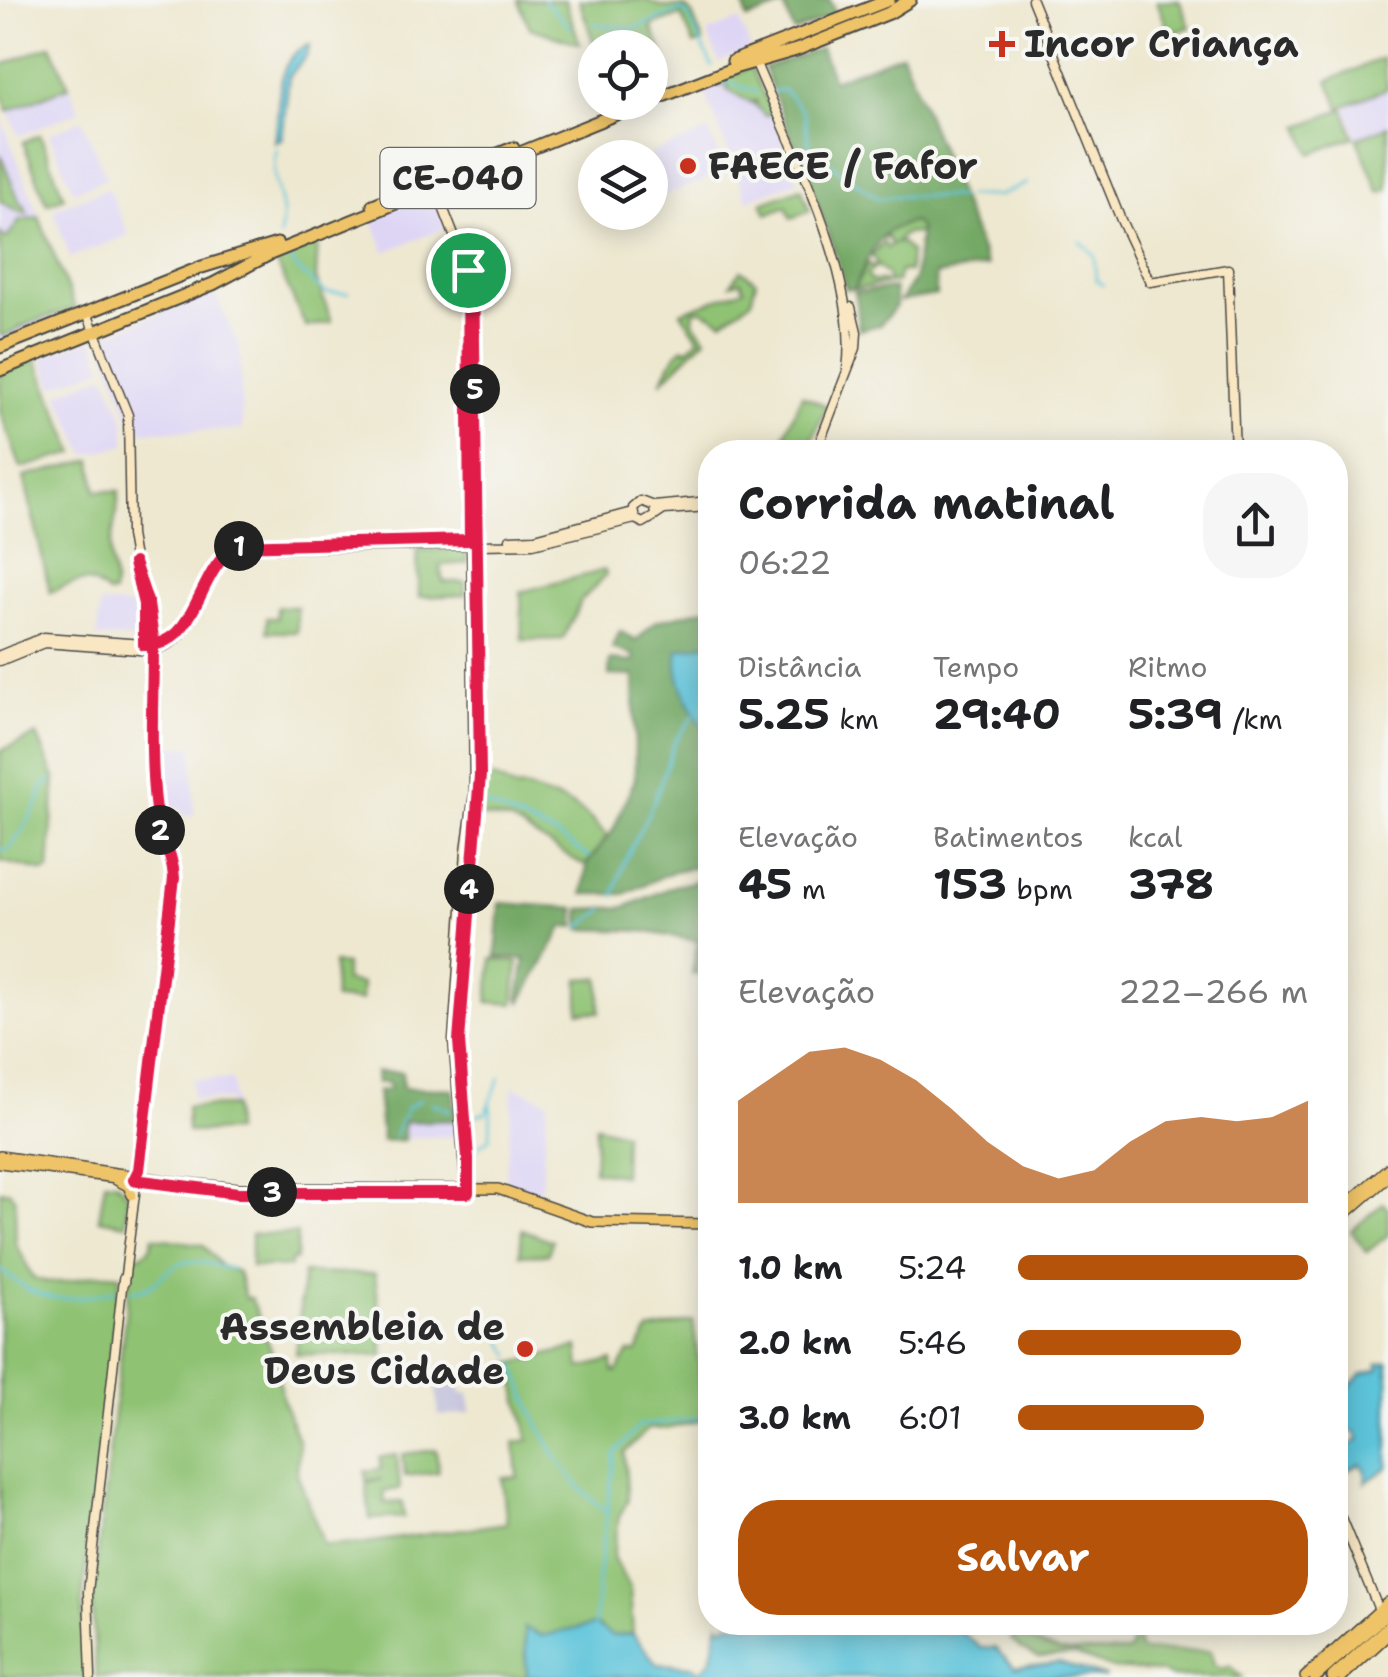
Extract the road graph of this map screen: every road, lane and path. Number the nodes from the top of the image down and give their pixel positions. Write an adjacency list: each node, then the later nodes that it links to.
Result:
1 (889, 0): 5 (highway, CE-040)
2 (910, 0): 4 (highway, CE-040)
3 (1034, 0): 15 (main road)
4 (755, 61): 6 (highway, CE-040); 14 (main road)
5 (668, 91)
6 (668, 92)
7 (584, 120): 10 (highway, CE-040)
8 (598, 120): 9 (highway, CE-040)
9 (435, 187): 11 (highway, CE-040); 19 (main road)
10 (84, 314): 11 (main road); 12 (highway, CE-040)
11 (94, 335): 13 (highway, CE-040); 20 (main road)
12 (0, 347)
13 (0, 368)
14 (819, 440)
15 (1235, 440)
16 (698, 505): 17 (main road)
17 (654, 511): 18 (main road); 18 (main road)
18 (634, 515): 19 (main road)
19 (474, 542): 20 (main road); 28 (main road)
20 (150, 647): 21 (main road); 27 (main road)
21 (0, 659)
22 (0, 1160): 23 (main road)
23 (52, 1167): 26 (main road); 27 (main road)
24 (1388, 1168): 30 (main road)
25 (1388, 1176): 31 (main road)
26 (109, 1178): 27 (main road); 29 (main road)
27 (136, 1178): 28 (main road); 29 (main road); 33 (main road)
28 (466, 1190): 32 (main road)
29 (132, 1196): 33 (main road)
30 (1348, 1202)
31 (1348, 1204)
32 (698, 1226)
33 (124, 1283): 38 (main road)
34 (1348, 1531): 36 (main road)
35 (1388, 1602): 36 (main road)
36 (1384, 1611): 39 (main road); 40 (highway)
37 (1388, 1632): 41 (highway); 42 (main road)
38 (91, 1677)
39 (1305, 1677)
40 (1316, 1677)
41 (1333, 1677)
42 (1342, 1677)

